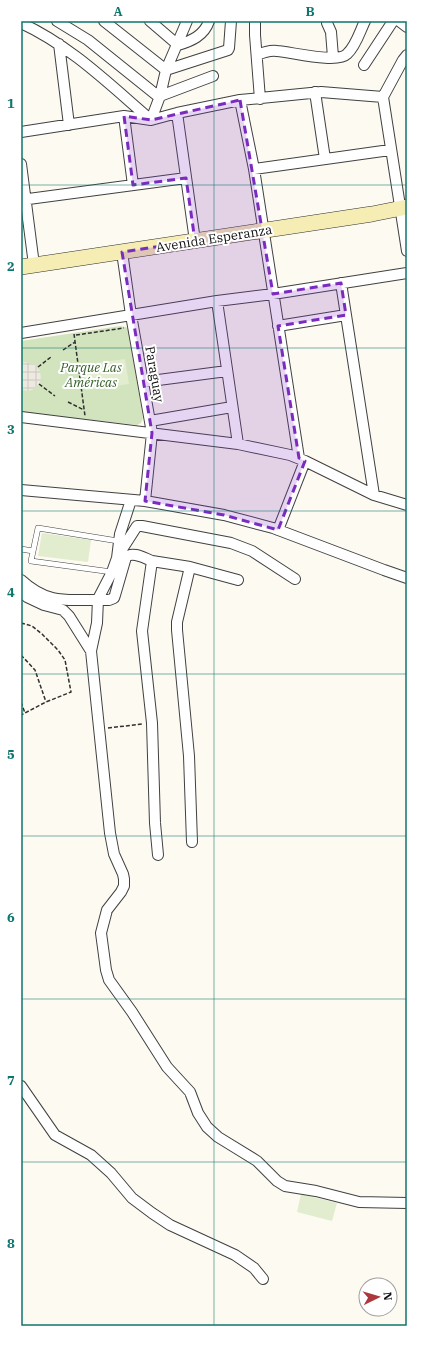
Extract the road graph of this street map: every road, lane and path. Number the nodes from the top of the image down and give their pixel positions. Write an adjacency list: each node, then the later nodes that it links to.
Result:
1 (57, 21): 23 (street)
2 (104, 21): 20 (street)
3 (150, 21): 15 (street)
4 (187, 21): 15 (street)
5 (209, 21): 15 (street)
6 (231, 21): 20 (street)
7 (255, 21): 16 (street)
8 (365, 21): 18 (street)
9 (392, 21): 19 (street)
10 (399, 21): 13 (street)
11 (21, 23): 14 (street)
12 (327, 23): 18 (street)
13 (407, 28)
14 (59, 44): 29 (street); 30 (street)
15 (178, 45): 20 (street)
16 (256, 55): 18 (street); 25 (street)
17 (407, 55): 24 (street)
18 (333, 57)
19 (364, 65)
20 (166, 70): 23 (street)
21 (214, 76): 23 (street)
22 (315, 92): 24 (street); 25 (street); 33 (street)
23 (160, 97): 29 (street)
24 (383, 97): 32 (street)
25 (260, 99): 26 (street)
26 (240, 100): 27 (street); 35 (street)
27 (177, 112): 29 (street); 36 (street)
28 (124, 116): 29 (street); 30 (street); 37 (street)
29 (151, 120)
30 (69, 125): 31 (street)
31 (21, 132)
32 (390, 150): 33 (street); 39 (street)
33 (325, 159): 35 (street)
34 (21, 164): 38 (street)
35 (254, 169): 40 (street)
36 (186, 178): 37 (street); 41 (street)
37 (133, 185): 38 (street)
38 (24, 200): 44 (street)
39 (404, 208): 40 (street, Avenida Esperanza); 42 (street)
40 (263, 231): 41 (street, Avenida Esperanza); 47 (street)
41 (195, 241): 43 (street, Avenida Esperanza)
42 (407, 251)
43 (122, 252): 44 (street, Avenida Esperanza); 49 (street, Paraguay)
44 (28, 266)
45 (407, 273): 46 (street)
46 (341, 283): 47 (street); 50 (street)
47 (273, 294): 48 (street); 52 (street)
48 (217, 301): 49 (street); 60 (street)
49 (131, 315): 51 (street); 61 (street, Paraguay)
50 (346, 315): 52 (street); 74 (street)
51 (72, 325): 54 (street); 55 (path)
52 (278, 326): 72 (street)
53 (126, 329): 55 (path)
54 (21, 333)
55 (74, 335): 56 (path)
56 (75, 342): 57 (path); 66 (path)
57 (63, 350)
58 (51, 357): 59 (path)
59 (38, 367)
60 (227, 371): 61 (street); 65 (street)
61 (143, 382): 68 (street, Paraguay)
62 (39, 384): 63 (path)
63 (55, 396)
64 (68, 402): 66 (path)
65 (232, 407): 68 (street); 71 (street)
66 (84, 410): 69 (path)
67 (21, 417): 69 (street)
68 (150, 421): 70 (street, Paraguay)
69 (86, 425): 70 (street)
70 (152, 433): 71 (street); 76 (street, Paraguay)
71 (238, 444): 72 (street)
72 (302, 460): 74 (street); 78 (street)
73 (21, 490): 75 (street)
74 (374, 495): 77 (street)
75 (131, 500): 76 (street); 79 (street)
76 (145, 502): 78 (street)
77 (407, 505)
78 (278, 530): 86 (street)
79 (118, 540): 81 (lane); 82 (street)
80 (21, 549): 81 (lane)
81 (33, 551): 85 (lane)
82 (117, 558): 85 (street); 87 (street)
83 (152, 561): 84 (street); 91 (street); 99 (street)
84 (190, 567): 89 (street); 101 (street)
85 (112, 572): 91 (street)
86 (407, 578)
87 (295, 579)
88 (21, 580): 91 (street)
89 (238, 580)
90 (21, 592): 93 (street)
91 (98, 599): 93 (street)
92 (21, 622): 96 (path)
93 (91, 651): 100 (street)
94 (21, 655): 96 (path)
95 (21, 702): 97 (path)
96 (46, 702): 97 (path)
97 (26, 713): 98 (path)
98 (21, 715)
99 (152, 723): 100 (path); 102 (street)
100 (99, 729): 104 (street)
101 (192, 842)
102 (158, 855)
103 (21, 1086): 105 (street)
104 (407, 1203)
105 (263, 1279)

